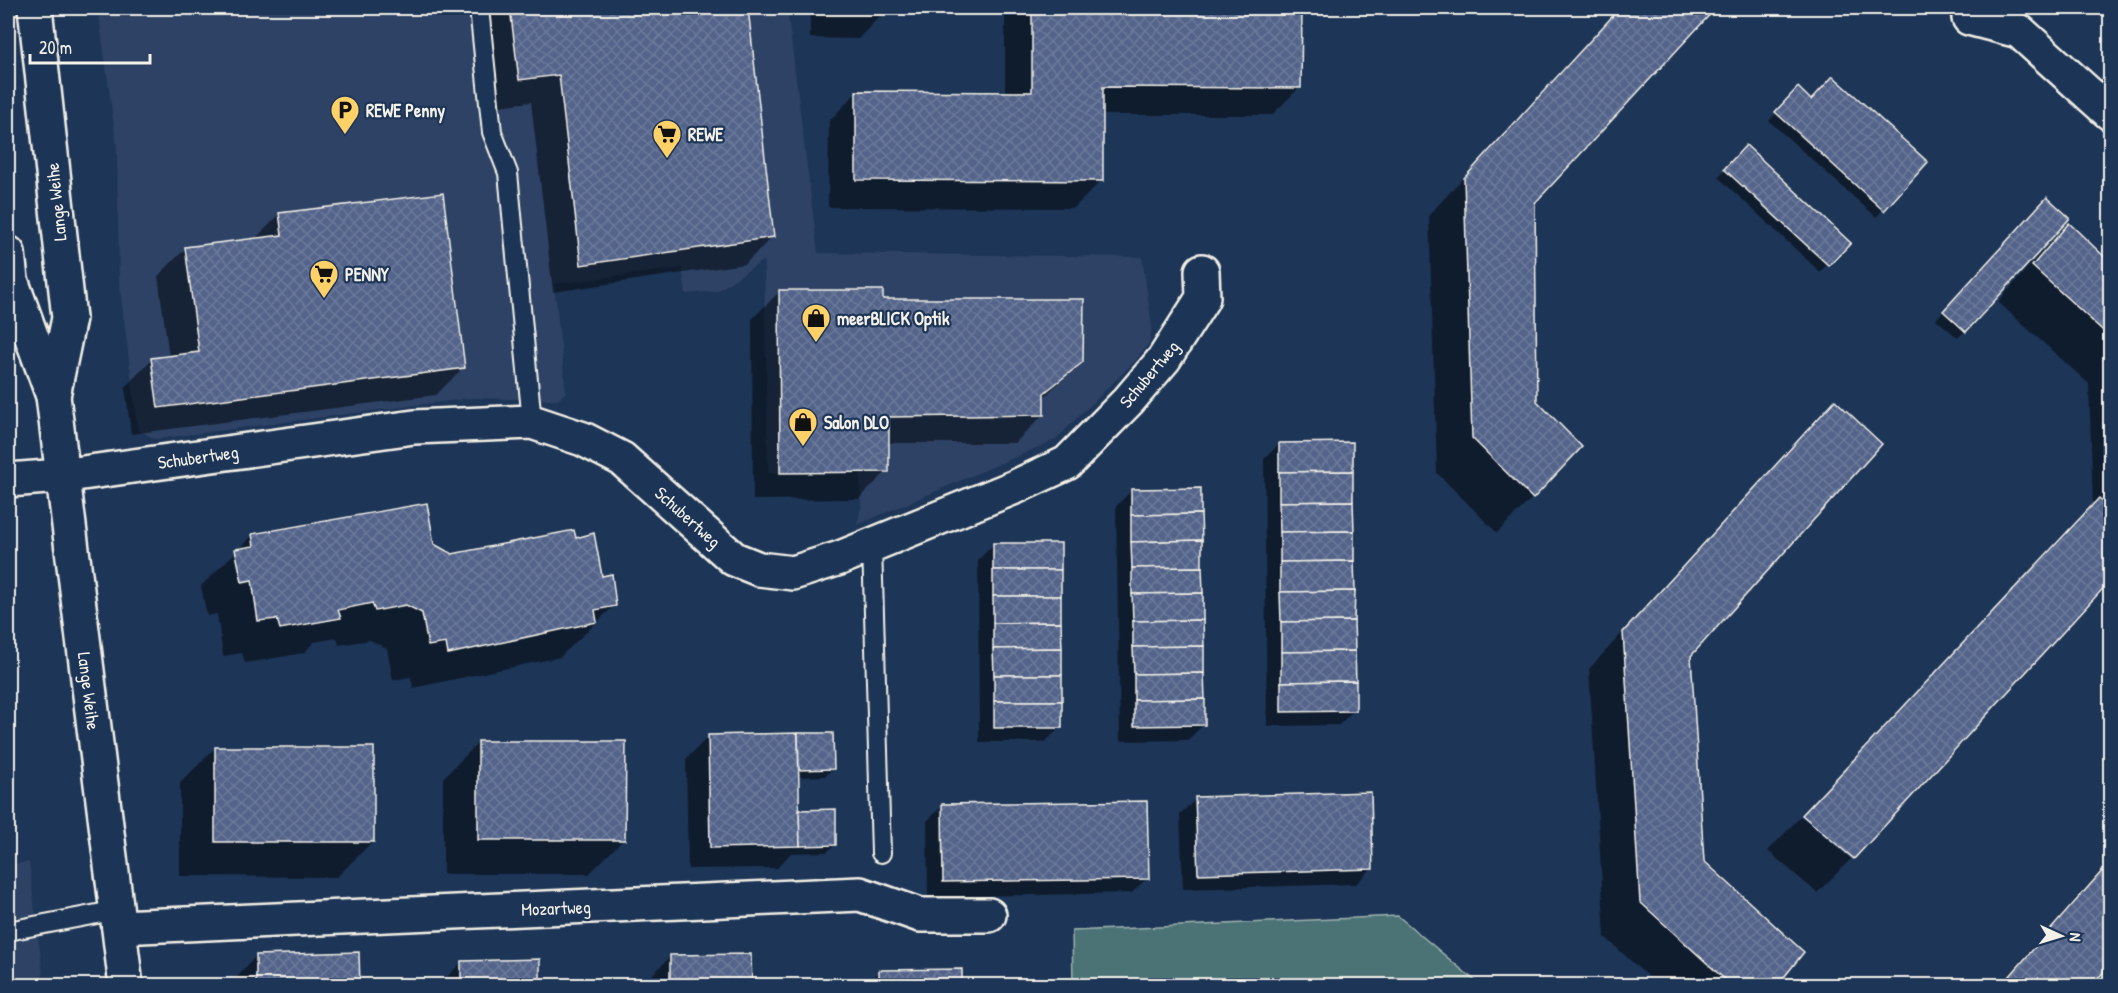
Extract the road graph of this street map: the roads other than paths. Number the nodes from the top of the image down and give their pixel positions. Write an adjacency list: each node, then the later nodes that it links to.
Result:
1 (35, 8): 7 (street, Lange Weihe)
2 (479, 8): 8 (lane)
3 (1969, 18): 4 (street)
4 (2110, 112)
5 (8, 253): 7 (street, Lange Weihe)
6 (1202, 271): 11 (street, Schubertweg)
7 (52, 396): 9 (street, Lange Weihe)
8 (532, 422): 9 (street, Schubertweg); 11 (street, Schubertweg)
9 (61, 476): 10 (street, Schubertweg); 14 (street, Lange Weihe)
10 (8, 480)
11 (872, 545): 12 (lane)
12 (881, 853)
13 (989, 915): 14 (street, Mozartweg)
14 (118, 918): 15 (lane); 16 (street, Lange Weihe)
15 (8, 931)
16 (126, 986)

